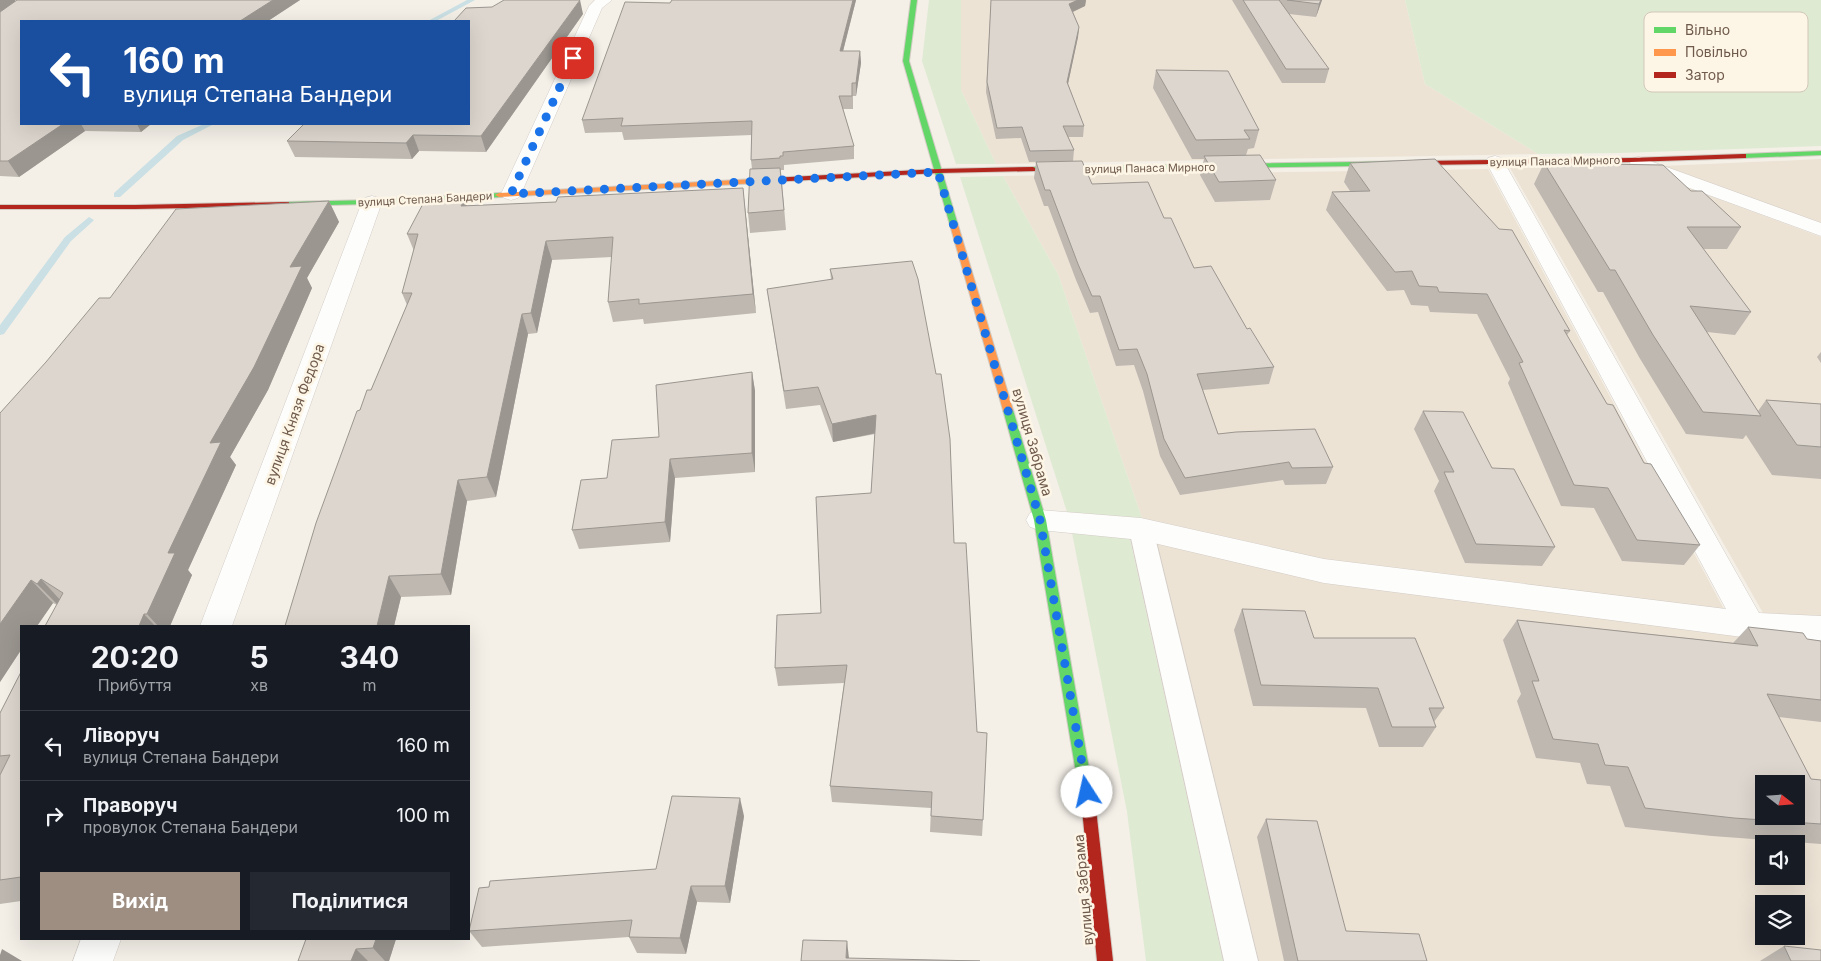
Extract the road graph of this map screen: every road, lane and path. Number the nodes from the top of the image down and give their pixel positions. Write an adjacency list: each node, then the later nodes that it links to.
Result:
1 (605, 0): 7 (street)
2 (914, 0): 6 (street, вулиця Забрама)
3 (1821, 152): 4 (street, вулиця Панаса Мирного)
4 (1631, 160): 5 (street, вулиця Панаса Мирного); 10 (street, вулиця Панаса Мирного)
5 (1495, 162): 6 (street, вулиця Панаса Мирного); 13 (street)
6 (938, 172): 7 (street, вулиця Степана Бандери); 11 (street, вулиця Забрама)
7 (511, 194): 8 (street, вулиця Степана Бандери)
8 (372, 202): 9 (street, вулиця Степана Бандери); 14 (street, вулиця Князя Федора)
9 (0, 207)
10 (1821, 230)
11 (1040, 520): 12 (street); 18 (street, вулиця Забрама)
12 (1141, 529): 13 (street); 19 (lane)
13 (1750, 624): 15 (street)
14 (216, 625)
15 (1821, 629)
16 (102, 940): 17 (street)
17 (93, 961)
18 (1105, 961)
19 (1241, 961)

